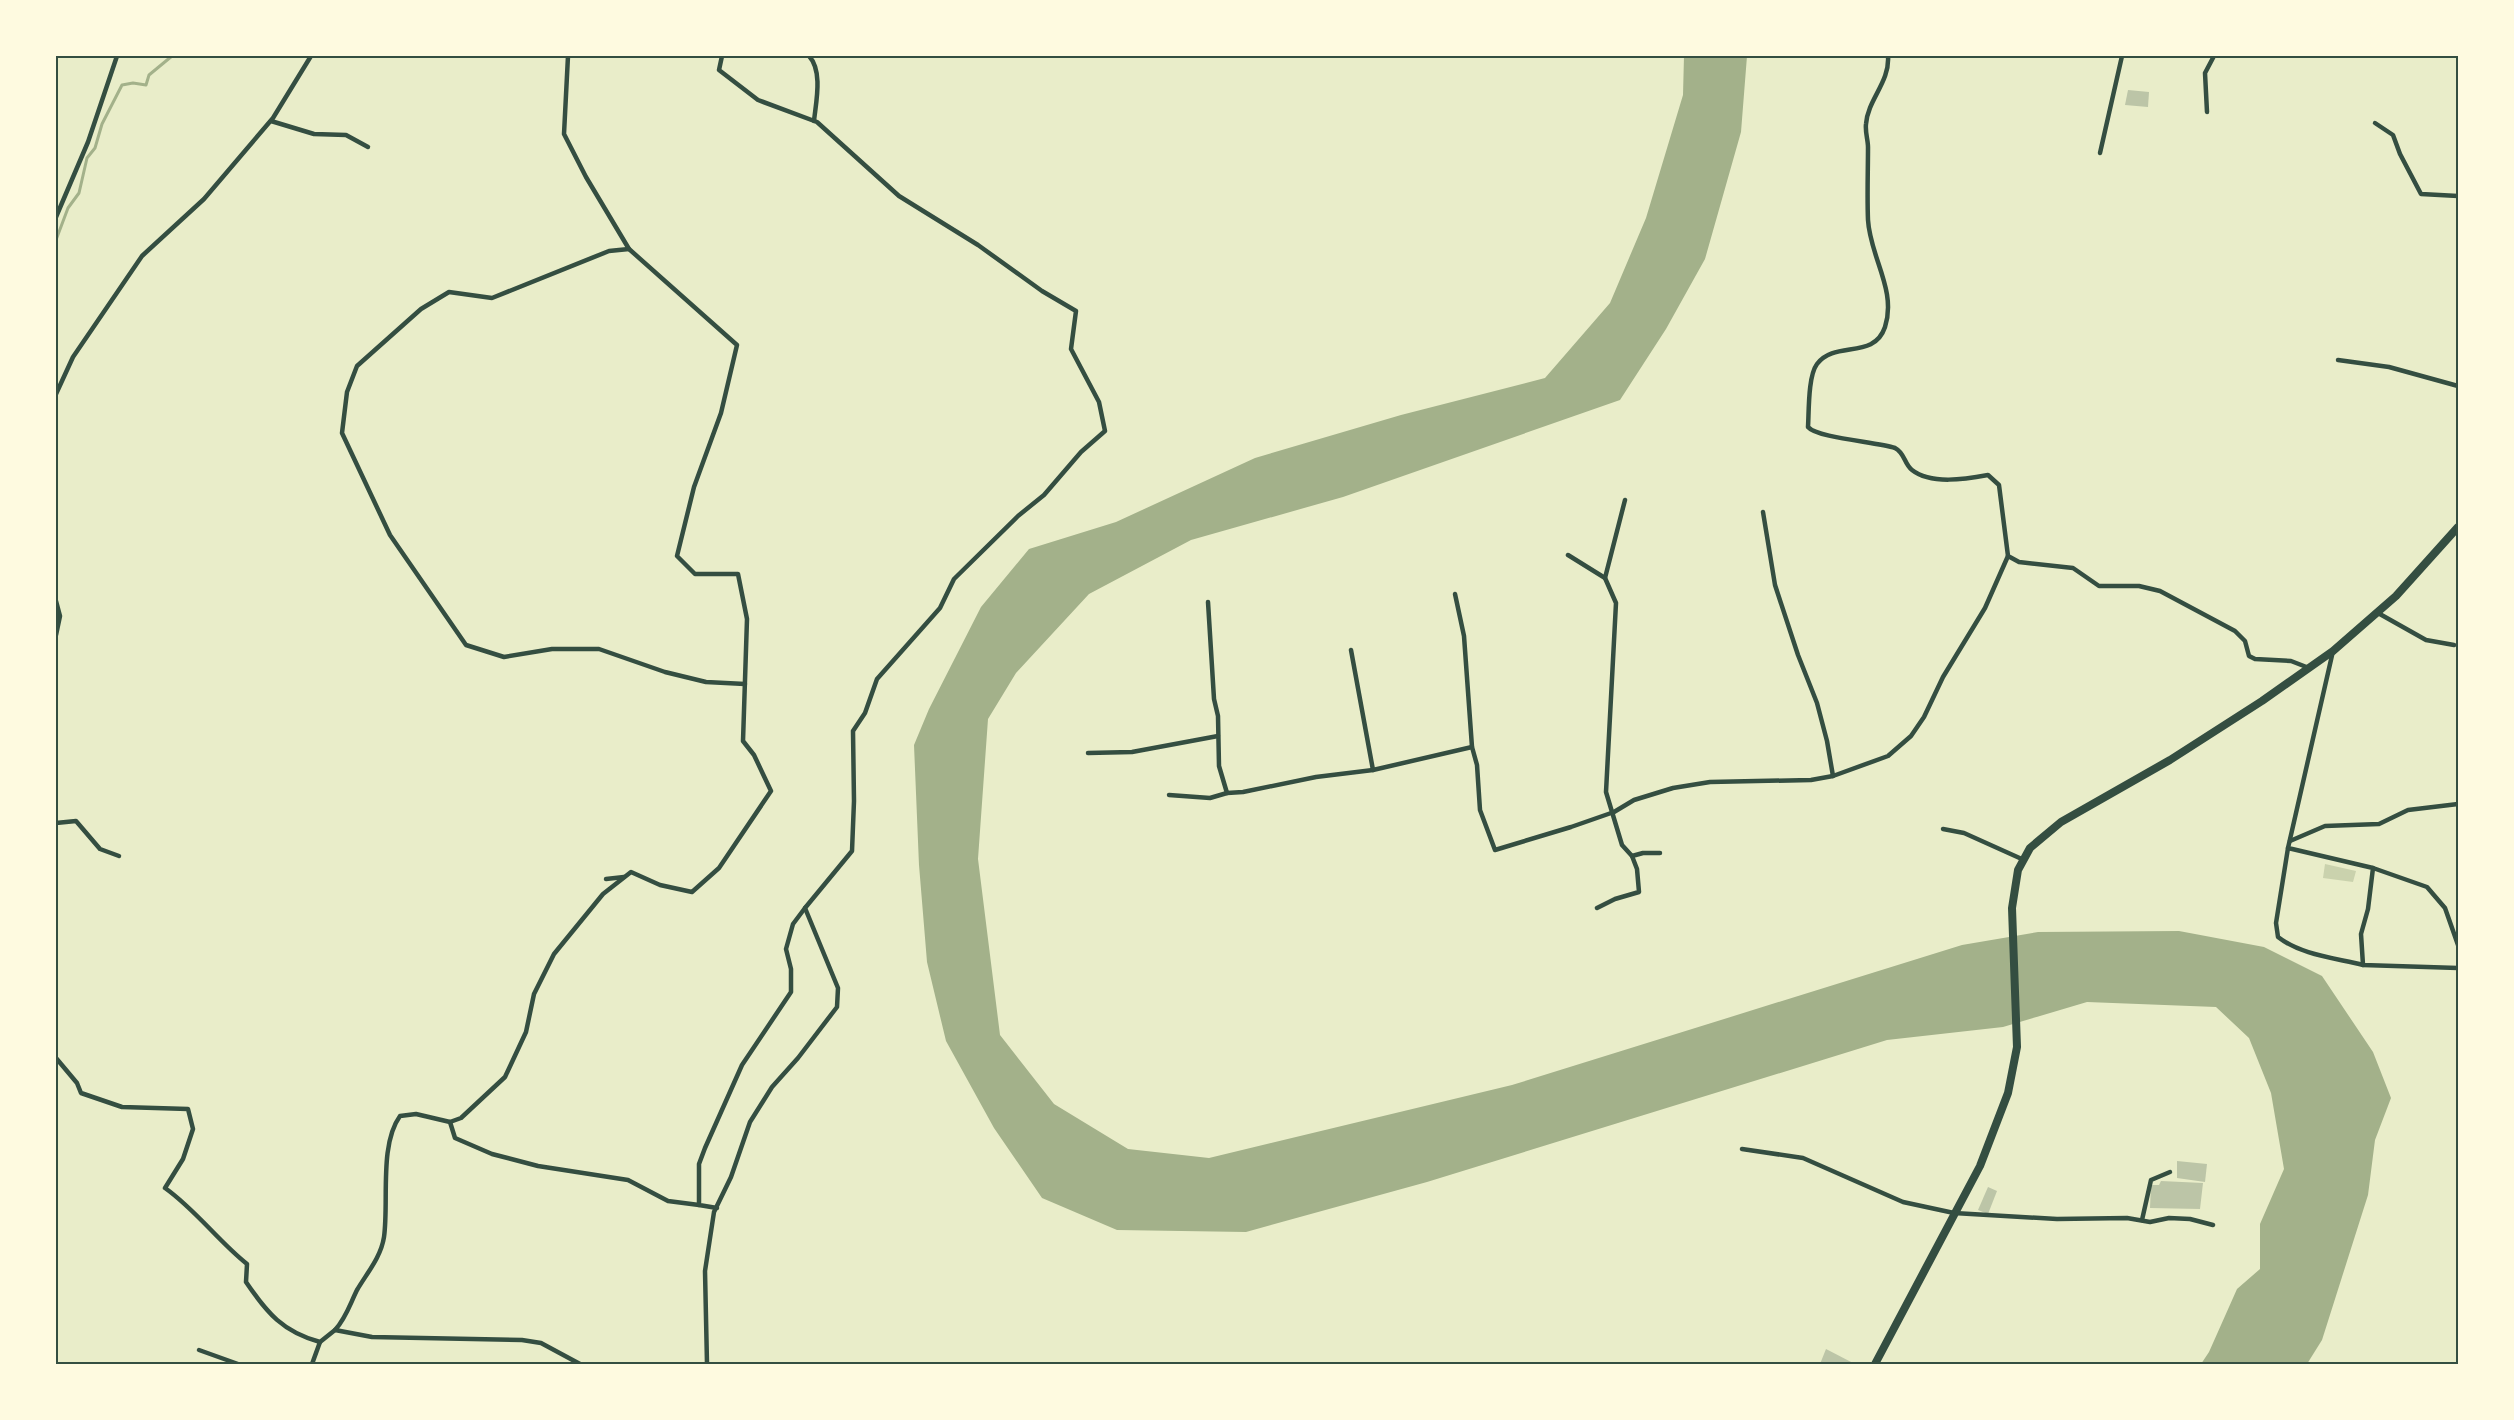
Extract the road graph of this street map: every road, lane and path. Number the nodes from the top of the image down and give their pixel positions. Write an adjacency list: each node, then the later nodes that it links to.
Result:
1 (117, 56): 16 (street)
2 (311, 56): 10 (street)
3 (568, 56): 17 (street)
4 (723, 56): 11 (street)
5 (809, 56): 11 (street)
6 (1888, 56): 25 (street)
7 (2122, 56): 14 (street)
8 (2214, 56): 9 (street)
9 (2207, 112)
10 (271, 121): 13 (street); 20 (street)
11 (814, 121): 57 (street)
12 (2375, 123): 15 (street)
13 (368, 147)
14 (2100, 153)
15 (2458, 196)
16 (56, 217)
17 (629, 249): 36 (street); 36 (street)
18 (2338, 360): 19 (street)
19 (2458, 386)
20 (56, 394)
21 (1625, 500): 26 (street)
22 (1763, 512): 41 (street)
23 (2458, 527): 30 (main road)
24 (1568, 555): 26 (street)
25 (2008, 556): 35 (street); 41 (street)
26 (1605, 578): 45 (street)
27 (1455, 594): 38 (street)
28 (56, 601): 31 (street)
29 (1208, 602): 37 (street)
30 (2378, 613): 32 (street); 34 (main road)
31 (56, 635)
32 (2454, 645)
33 (1351, 650): 40 (street)
34 (2333, 651): 35 (main road); 48 (street)
35 (2309, 668): 53 (main road)
36 (745, 684): 55 (street)
37 (1218, 736): 39 (street); 42 (street)
38 (1472, 747): 40 (street); 45 (street)
39 (1088, 753)
40 (1373, 770): 42 (street)
41 (1833, 776): 45 (street)
42 (1227, 793): 43 (street)
43 (1168, 795)
44 (2458, 804): 48 (street)
45 (1614, 812): 52 (street)
46 (56, 823): 51 (street)
47 (1943, 829): 53 (street)
48 (2290, 841): 49 (street)
49 (2288, 848): 54 (street); 60 (street)
50 (1660, 854): 52 (street)
51 (119, 856)
52 (1632, 856): 58 (street)
53 (2024, 860): 68 (main road)
54 (2373, 868): 59 (street); 60 (street)
55 (631, 873): 56 (street); 63 (street)
56 (606, 879)
57 (805, 908): 66 (street); 67 (street)
58 (1597, 908)
59 (2458, 945)
60 (2363, 965): 61 (street)
61 (2458, 968)
62 (56, 1058): 72 (street)
63 (450, 1122): 66 (street); 71 (street)
64 (1742, 1149): 68 (street)
65 (2170, 1172): 69 (street)
66 (699, 1205): 67 (street)
67 (717, 1208): 77 (street)
68 (1954, 1213): 69 (street); 78 (main road)
69 (2142, 1220): 70 (street)
70 (2214, 1225)
71 (335, 1330): 72 (street); 76 (street)
72 (320, 1342): 75 (street)
73 (199, 1350): 74 (street)
74 (238, 1365)
75 (312, 1365)
76 (580, 1365)
77 (707, 1365)
78 (1875, 1365)

